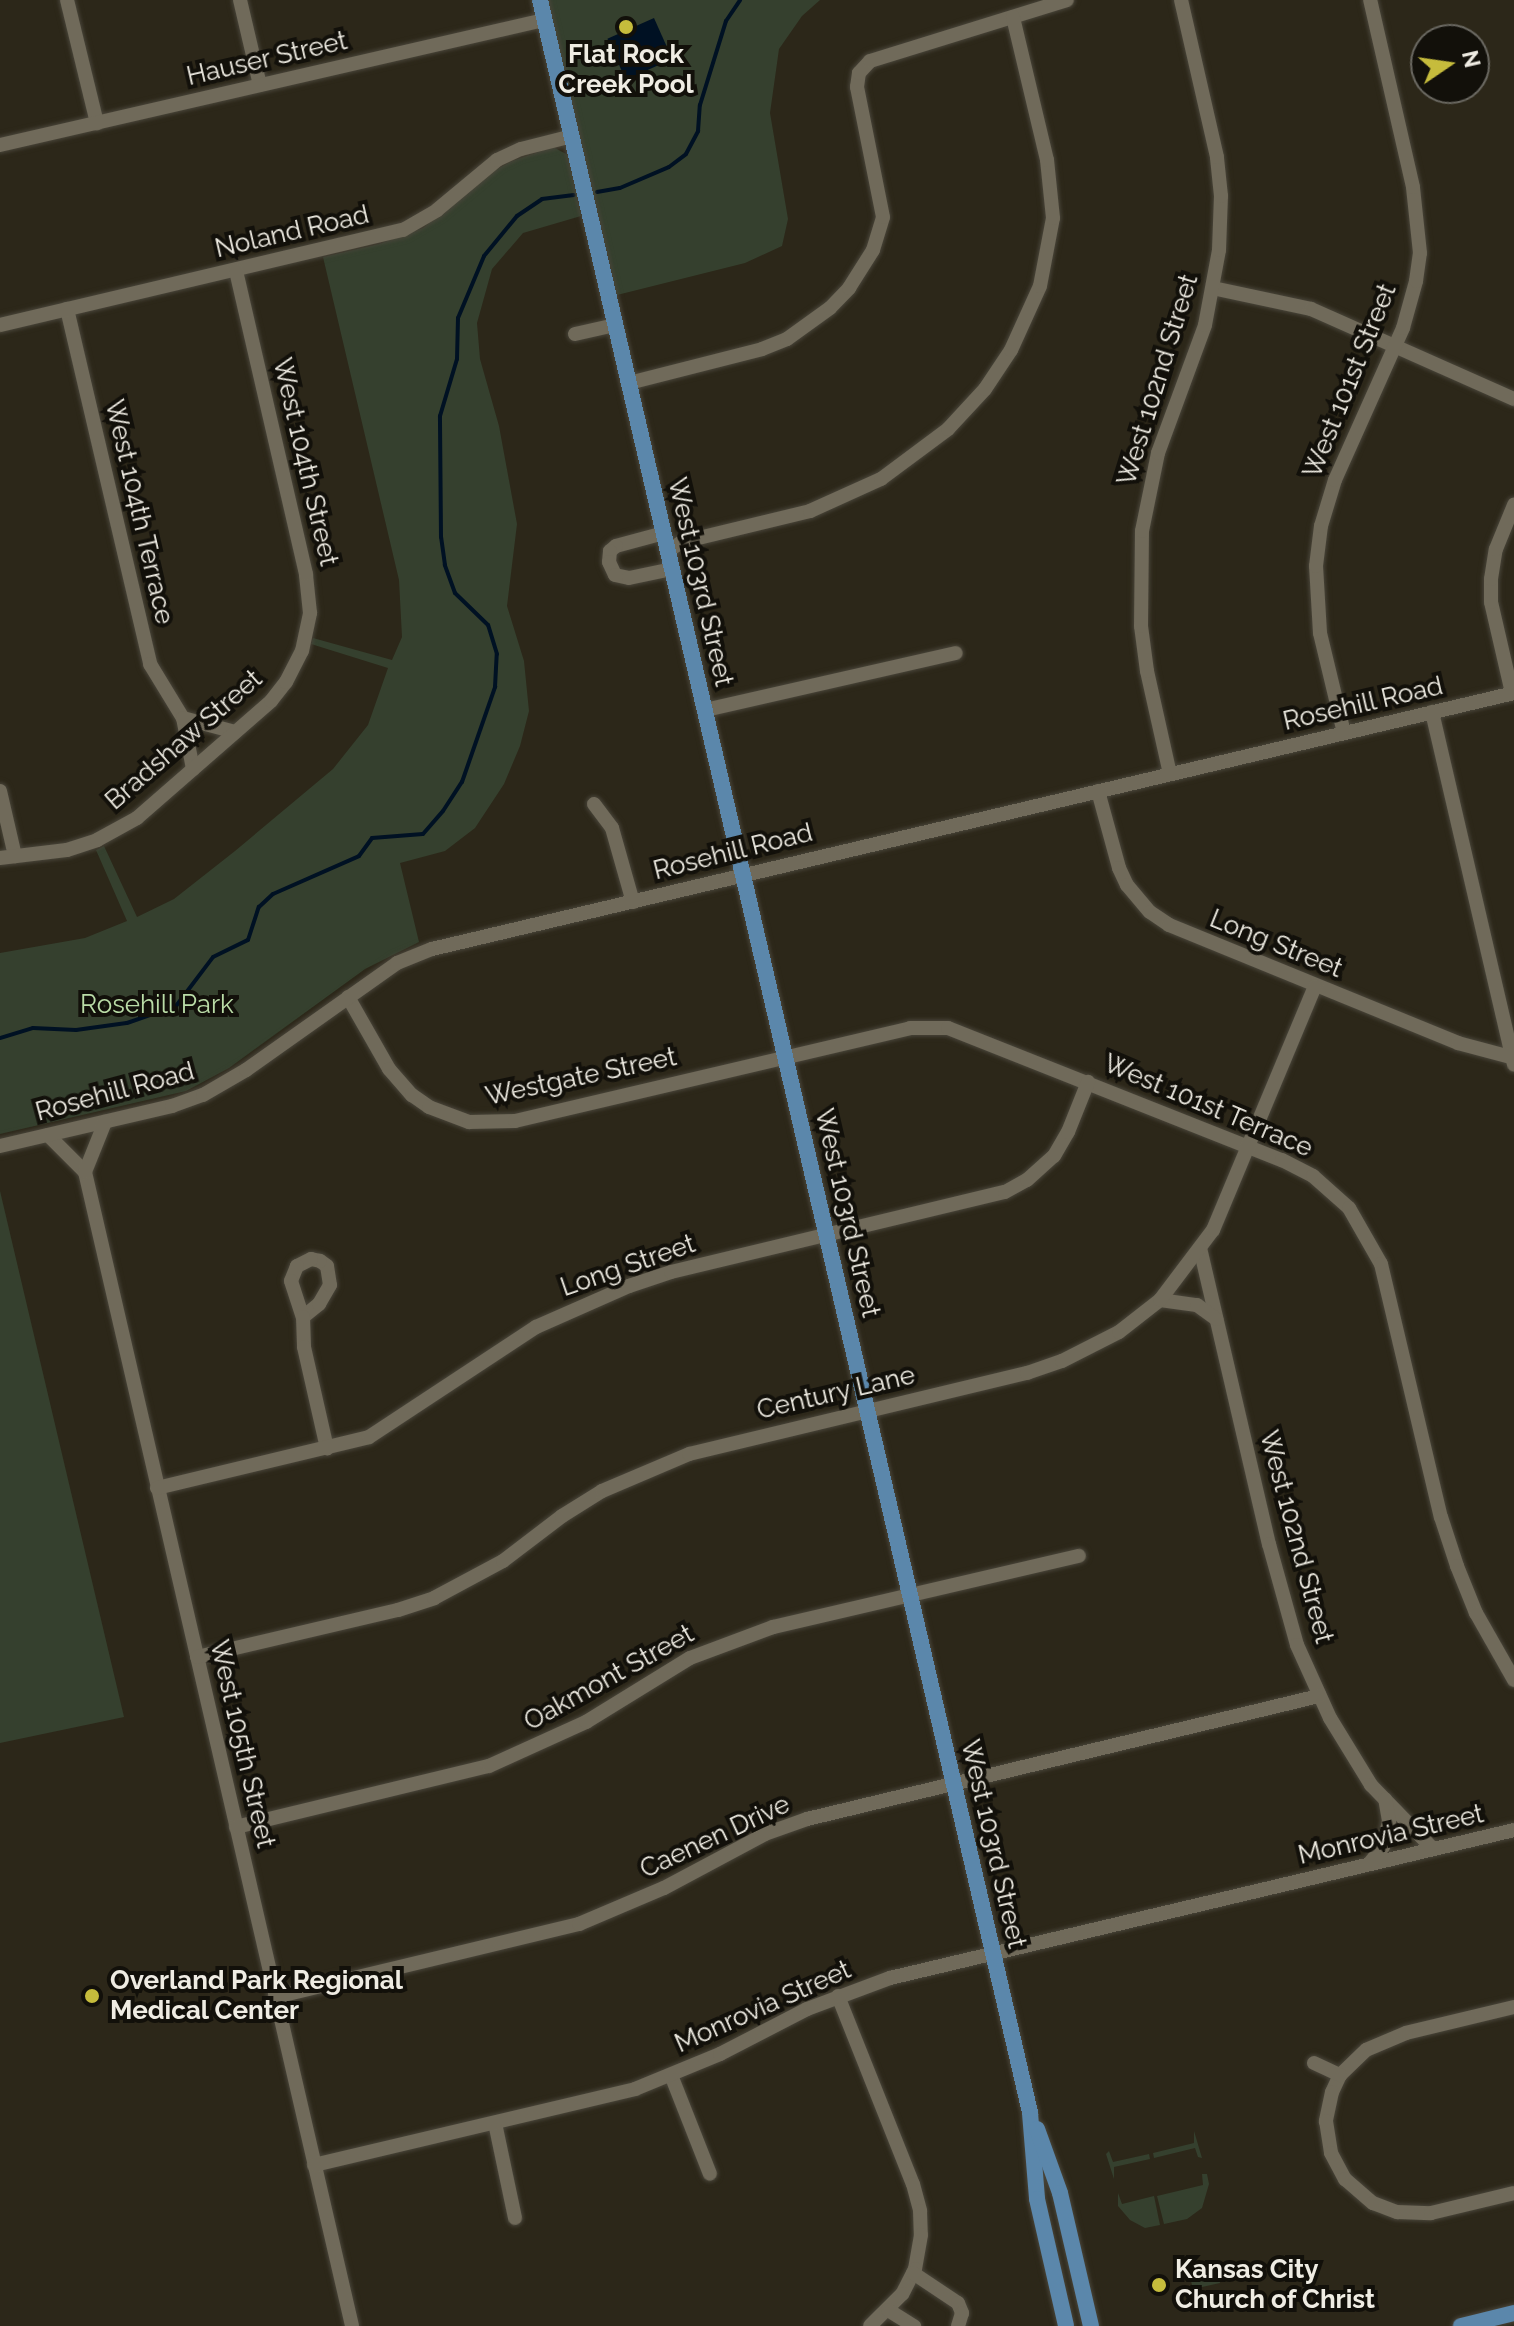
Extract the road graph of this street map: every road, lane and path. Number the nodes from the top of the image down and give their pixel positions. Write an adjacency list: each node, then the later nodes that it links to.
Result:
1 (67, 0): 10 (street)
2 (240, 0): 9 (street)
3 (540, 0): 8 (main road, West 103rd Street)
4 (1067, 0): 7 (street)
5 (1181, 0): 14 (street, West 102nd Street)
6 (1370, 0): 19 (street, West 101st Street)
7 (1013, 17): 20 (street); 24 (street)
8 (544, 20): 9 (street, Hauser Street); 11 (main road, West 103rd Street)
9 (260, 85): 10 (street, Hauser Street)
10 (97, 123): 12 (street, Hauser Street)
11 (572, 136): 13 (street, Noland Road); 17 (main road, West 103rd Street)
12 (0, 145)
13 (236, 270): 15 (street, Noland Road); 27 (street, West 104th Street)
14 (1213, 288): 19 (street); 35 (street, West 102nd Street)
15 (67, 309): 16 (street, Noland Road); 31 (street, West 104th Terrace)
16 (0, 325)
17 (615, 325): 18 (street); 20 (main road, West 103rd Street)
18 (575, 334)
19 (1395, 346): 21 (street); 33 (street, West 101st Street)
20 (629, 383): 23 (main road, West 103rd Street)
21 (1514, 399)
22 (1514, 505): 28 (street)
23 (664, 533): 24 (main road, West 103rd Street); 25 (street)
24 (668, 551): 25 (main road, West 103rd Street)
25 (672, 569): 29 (main road, West 103rd Street)
26 (956, 653): 29 (street)
27 (296, 665): 32 (street, Bradshaw Street)
28 (1513, 693): 30 (street, Rosehill Road)
29 (705, 710): 40 (main road, West 103rd Street)
30 (1432, 712): 33 (street, Rosehill Road); 45 (street)
31 (183, 718): 32 (street); 34 (street, West 104th Terrace)
32 (235, 732): 34 (street, Bradshaw Street)
33 (1344, 733): 35 (street, Rosehill Road)
34 (193, 769): 39 (street, Bradshaw Street)
35 (1170, 774): 37 (street, Rosehill Road)
36 (0, 791): 39 (street)
37 (1098, 791): 40 (street, Rosehill Road); 42 (street, Long Street)
38 (594, 804): 41 (street)
39 (8, 857)
40 (743, 874): 41 (street, Rosehill Road); 44 (main road, West 103rd Street)
41 (633, 902): 43 (street, Rosehill Road)
42 (1315, 986): 45 (street, Long Street); 50 (street, Century Lane)
43 (348, 997): 44 (street, Westgate Street); 47 (street, Rosehill Road)
44 (786, 1057): 46 (street, West 101st Terrace); 52 (main road, West 103rd Street)
45 (1513, 1060)
46 (1088, 1082): 50 (street, West 101st Terrace); 52 (street, Long Street)
47 (105, 1122): 48 (street, Rosehill Road); 51 (street)
48 (48, 1135): 49 (street, Rosehill Road); 51 (street)
49 (0, 1146)
50 (1250, 1147): 53 (street, Century Lane); 63 (street, West 101st Terrace)
51 (85, 1172): 59 (street, West 105th Street)
52 (828, 1236): 57 (main road, West 103rd Street); 58 (street, Long Street)
53 (1200, 1248): 54 (street, Century Lane); 56 (street, West 102nd Street)
54 (1160, 1300): 56 (street); 57 (street, Century Lane)
55 (303, 1317): 58 (street)
56 (1216, 1319): 64 (street, West 102nd Street)
57 (868, 1410): 61 (main road, West 103rd Street); 62 (street, Century Lane)
58 (327, 1448): 59 (street, Long Street)
59 (157, 1488): 62 (street, West 105th Street)
60 (1079, 1556): 61 (street, Oakmont Street)
61 (911, 1594): 65 (main road, West 103rd Street); 67 (street, Oakmont Street)
62 (197, 1657): 67 (street, West 105th Street)
63 (1514, 1680)
64 (1319, 1696): 65 (street, Caenen Drive); 66 (street, West 102nd Street)
65 (954, 1784): 71 (main road, West 103rd Street); 73 (street, Caenen Drive)
66 (1385, 1799): 69 (street, West 102nd Street); 70 (street)
67 (236, 1827): 73 (street, West 105th Street)
68 (1514, 1830): 69 (street, Monrovia Street)
69 (1433, 1849): 70 (street, Monrovia Street)
70 (1369, 1864): 71 (street, Monrovia Street)
71 (994, 1954): 72 (street, Monrovia Street); 78 (main road, West 103rd Street)
72 (838, 1996): 76 (street, Monrovia Street); 84 (street)
73 (275, 1997): 80 (street, West 105th Street)
74 (1514, 2007): 77 (street)
75 (1314, 2063): 77 (street)
76 (671, 2075): 79 (street, Monrovia Street); 81 (street)
77 (1340, 2075): 82 (street)
78 (1030, 2113): 91 (main road, West 103rd Street); 92 (main road, West 103rd Street)
79 (495, 2123): 80 (street, Monrovia Street); 83 (street)
80 (314, 2165): 87 (street, West 105th Street)
81 (710, 2174)
82 (1514, 2193)
83 (515, 2218)
84 (913, 2273): 85 (street); 90 (street)
85 (888, 2310): 88 (street); 89 (street)
86 (1514, 2313): 93 (main road)
87 (352, 2326)
88 (870, 2326)
89 (914, 2326)
90 (958, 2326)
91 (1066, 2326)
92 (1091, 2326)
93 (1461, 2326)

